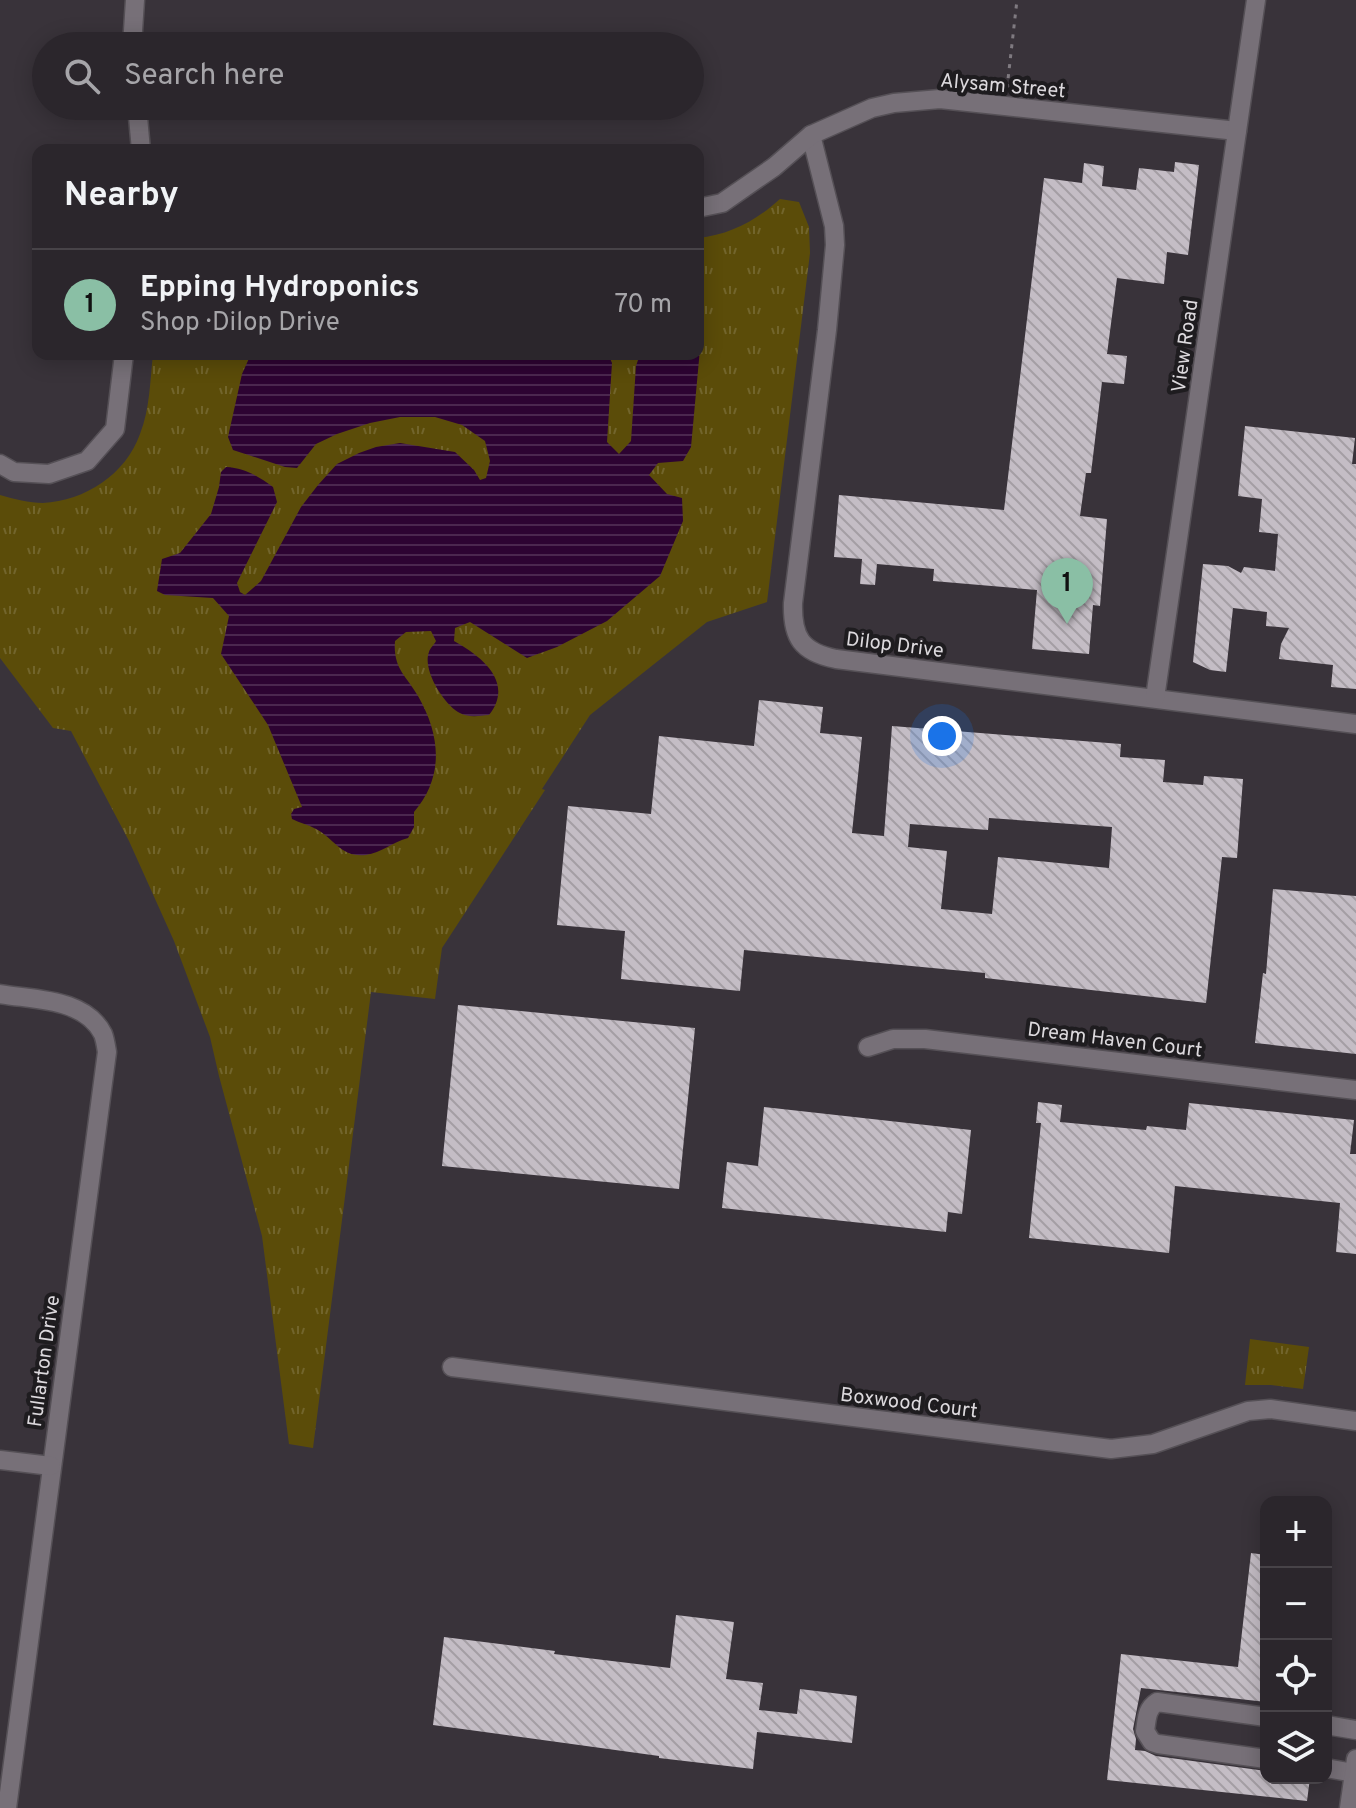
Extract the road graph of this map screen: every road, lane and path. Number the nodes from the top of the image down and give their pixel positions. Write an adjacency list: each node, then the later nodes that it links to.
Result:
1 (135, 0): 4 (street)
2 (1017, 0): 5 (path)
3 (1256, 0): 7 (street, View Road)
4 (133, 32)
5 (1005, 105): 7 (street, Alysam Street); 8 (street, Alysam Street)
6 (138, 120): 9 (street)
7 (1237, 131): 13 (street, View Road)
8 (811, 135): 10 (street, Alysam Street); 13 (street, Dilop Drive)
9 (140, 144)
10 (704, 207)
11 (123, 360): 12 (street)
12 (0, 464)
13 (1155, 698): 14 (street, Dilop Drive)
14 (1356, 724)
15 (0, 994): 21 (street, Fullarton Drive)
16 (868, 1047): 17 (street, Dream Haven Court)
17 (1356, 1090)
18 (452, 1367): 19 (street, Boxwood Court)
19 (1356, 1421)
20 (0, 1460): 21 (street)
21 (51, 1466): 28 (street, Fullarton Drive)
22 (1260, 1716): 25 (street)
23 (1332, 1726): 24 (street)
24 (1356, 1730)
25 (1260, 1758)
26 (1355, 1766): 27 (street); 29 (street)
27 (1332, 1768)
28 (7, 1808)
29 (1349, 1808)

